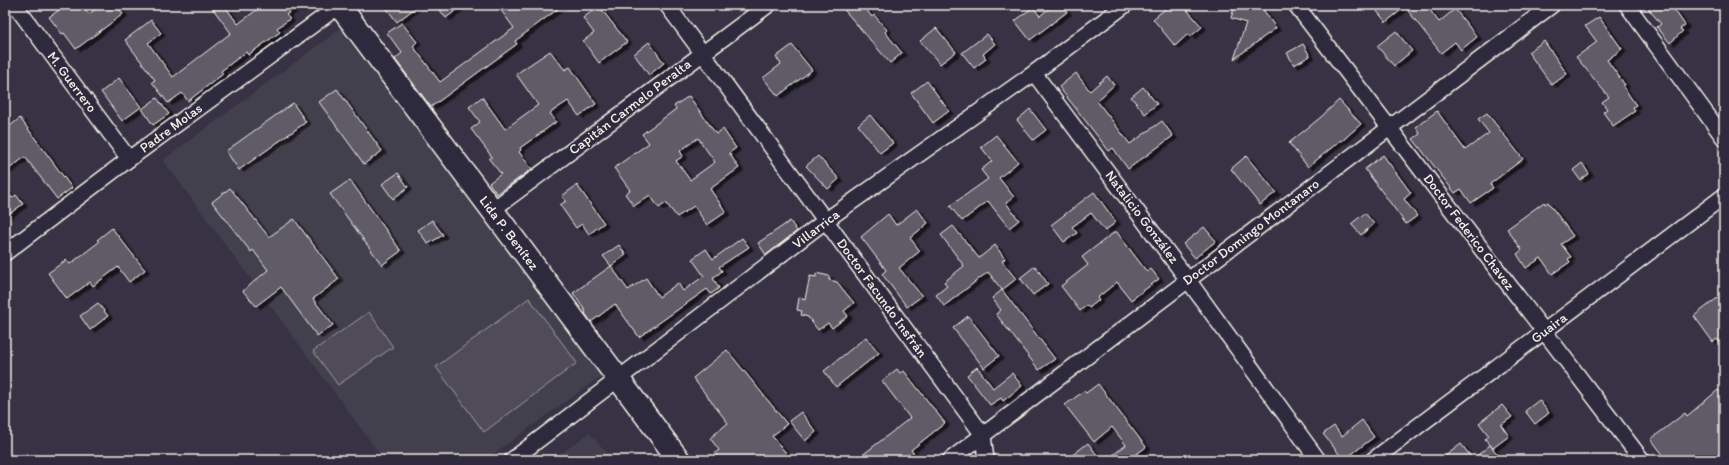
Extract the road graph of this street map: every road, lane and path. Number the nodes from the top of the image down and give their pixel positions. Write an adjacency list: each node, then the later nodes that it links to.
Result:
1 (15, 5): 13 (street, M. Guerrero)
2 (339, 5): 13 (street, Padre Molas); 15 (street, Lida P. Benítez)
3 (667, 5): 9 (street, Doctor Facundo Insfrán)
4 (768, 5): 9 (street, Capitán Carmelo Peralta)
5 (1125, 5): 10 (street, Villarrica)
6 (1296, 5): 11 (street, Doctor Federico Chavez)
7 (1552, 5): 11 (street, Doctor Domingo Montanaro)
8 (1627, 5): 12 (street)
9 (702, 54): 15 (street, Capitán Carmelo Peralta); 16 (street, Doctor Facundo Insfrán)
10 (1034, 73): 16 (street, Villarrica); 18 (street, Natalicio González)
11 (1390, 128): 18 (street, Doctor Domingo Montanaro); 19 (street, Doctor Federico Chavez)
12 (1724, 138)
13 (129, 159): 17 (street, Padre Molas)
14 (1724, 196): 19 (street, Guaira)
15 (492, 210): 20 (street, Lida P. Benítez)
16 (825, 221): 20 (street, Villarrica); 21 (street, Doctor Facundo Insfrán)
17 (5, 253)
18 (1188, 280): 21 (street, Doctor Domingo Montanaro); 26 (street, Natalicio González)
19 (1545, 331): 27 (street, Guaira); 28 (street, Doctor Federico Chavez)
20 (618, 379): 22 (street, Villarrica); 23 (street, Lida P. Benítez)
21 (983, 435): 24 (street, Doctor Domingo Montanaro); 25 (street, Doctor Facundo Insfrán)
22 (512, 460)
23 (680, 460)
24 (950, 460)
25 (986, 460)
26 (1318, 460)
27 (1373, 460)
28 (1642, 460)

